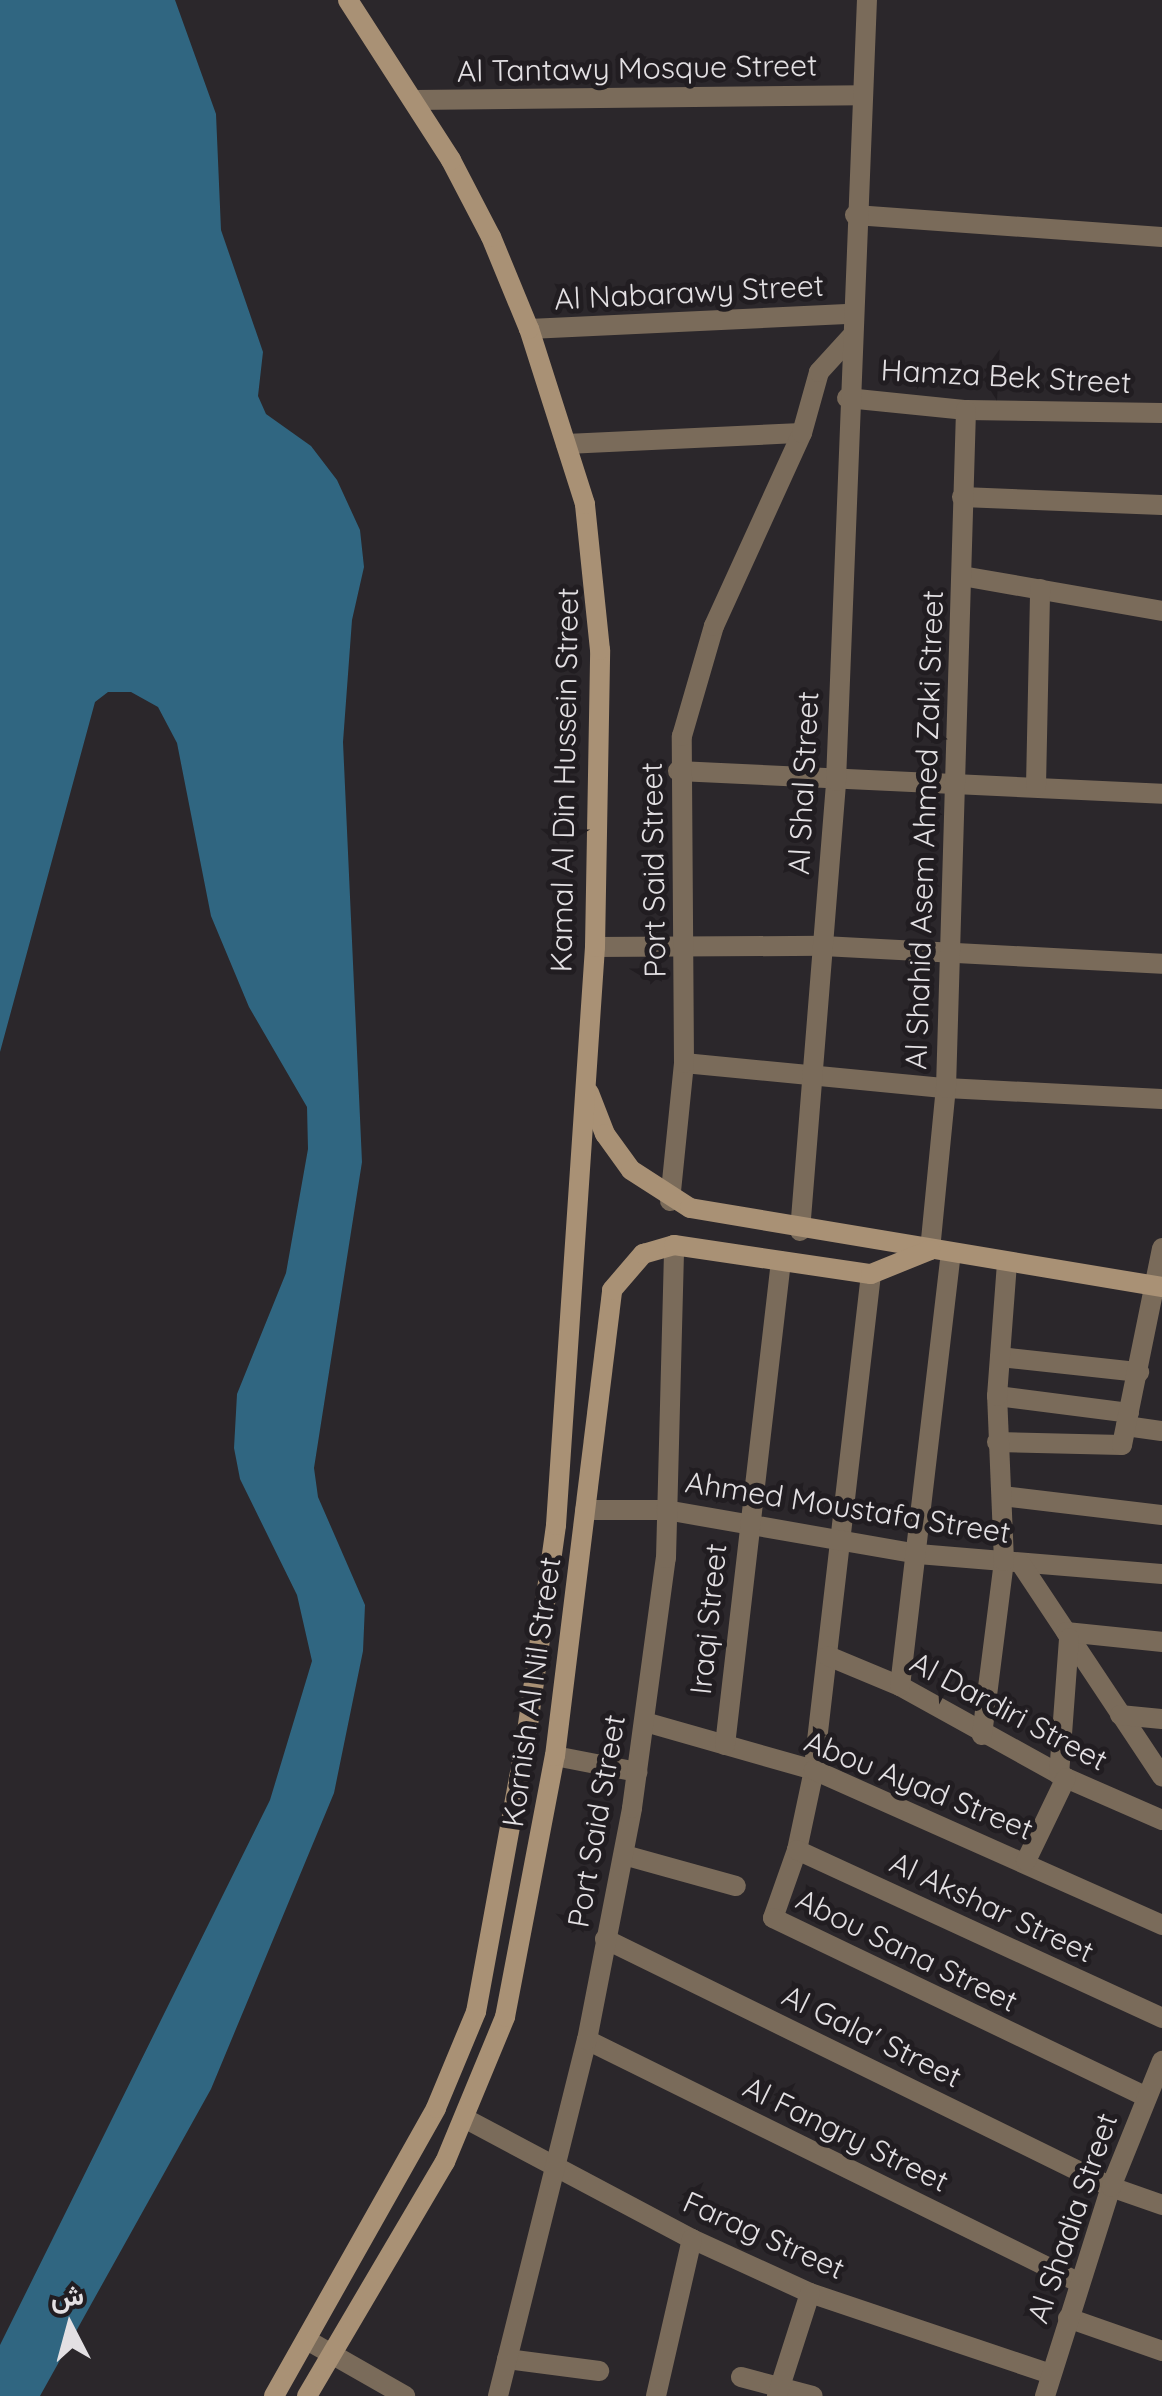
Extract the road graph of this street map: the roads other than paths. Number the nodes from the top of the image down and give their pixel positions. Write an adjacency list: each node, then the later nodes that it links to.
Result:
1 (348, 0): 4 (main road, Kamal Al Din Hussein Street)
2 (867, 0): 3 (street, Al Shal Street)
3 (861, 95): 4 (street, Al Tantawy Mosque Street); 5 (street, Al Shal Street)
4 (414, 100): 8 (main road, Kamal Al Din Hussein Street)
5 (855, 216): 6 (street); 7 (street, Al Shal Street)
6 (1162, 237)
7 (852, 314): 8 (street, Al Nabarawy Street); 9 (street, Al Shal Street)
8 (529, 329): 14 (main road, Kamal Al Din Hussein Street)
9 (852, 337): 10 (street, Al Shal Street); 13 (street, Port Said Street)
10 (847, 398): 11 (street, Hamza Bek Street); 21 (street, Al Shal Street)
11 (966, 410): 12 (street, Hamza Bek Street); 15 (street, Al Shahid Asem Ahmed Zaki Street)
12 (1162, 413)
13 (802, 434): 14 (street); 20 (street, Port Said Street)
14 (566, 444): 27 (main road, Kamal Al Din Hussein Street)
15 (962, 496): 16 (street); 17 (street, Al Shahid Asem Ahmed Zaki Street)
16 (1162, 505)
17 (962, 576): 18 (street); 22 (street, Al Shahid Asem Ahmed Zaki Street)
18 (1040, 589): 19 (street); 23 (street)
19 (1162, 611)
20 (678, 772): 21 (street); 25 (street, Port Said Street)
21 (836, 781): 22 (street); 26 (street, Al Shal Street)
22 (957, 784): 23 (street); 28 (street, Al Shahid Asem Ahmed Zaki Street)
23 (1036, 786): 24 (street)
24 (1162, 794)
25 (687, 944): 26 (street); 27 (street); 30 (street, Port Said Street)
26 (823, 946): 28 (street); 32 (street, Al Shal Street)
27 (595, 947): 31 (main road, Kamal Al Din Hussein Street)
28 (948, 958): 29 (street); 33 (street, Al Shahid Asem Ahmed Zaki Street)
29 (1162, 964)
30 (684, 1063): 32 (street); 35 (street, Port Said Street)
31 (585, 1076): 35 (main road); 92 (main road, Kornish Al Nil Street)
32 (813, 1076): 33 (street); 36 (street, Al Shal Street)
33 (946, 1088): 34 (street); 39 (street, Al Shahid Asem Ahmed Zaki Street)
34 (1162, 1099)
35 (670, 1200): 36 (main road)
36 (800, 1230): 39 (main road)
37 (674, 1245): 40 (main road); 51 (main road, Kornish Al Nil Street); 52 (street, Port Said Street)
38 (1162, 1248): 43 (street)
39 (940, 1252): 41 (main road); 42 (main road); 56 (street, Al Shahid Asem Ahmed Zaki Street)
40 (781, 1260): 42 (main road); 54 (street, Iraqi Street)
41 (1007, 1262): 43 (main road); 44 (street)
42 (871, 1274): 55 (street)
43 (1160, 1287): 45 (street)
44 (1000, 1358): 45 (street); 46 (street)
45 (1139, 1372): 47 (street)
46 (997, 1396): 47 (street); 49 (street)
47 (1126, 1428): 48 (street); 49 (street)
48 (1162, 1431)
49 (997, 1442): 50 (street)
50 (1002, 1496): 53 (street); 57 (street)
51 (585, 1510): 52 (street, Ahmed Moustafa Street); 68 (main road, Kornish Al Nil Street)
52 (666, 1510): 54 (street, Ahmed Moustafa Street); 65 (street, Port Said Street)
53 (1162, 1515)
54 (748, 1522): 55 (street, Ahmed Moustafa Street); 67 (street, Iraqi Street)
55 (840, 1542): 56 (street, Ahmed Moustafa Street); 61 (street, Abou Sana Street)
56 (918, 1554): 57 (street, Ahmed Moustafa Street); 62 (street, Al Shahid Asem Ahmed Zaki Street)
57 (1012, 1563): 58 (street, Ahmed Moustafa Street); 59 (street); 66 (street)
58 (1162, 1574)
59 (1067, 1635): 60 (street); 63 (street); 71 (street)
60 (1162, 1642)
61 (828, 1656): 62 (street, Al Dardiri Street); 69 (street, Abou Sana Street)
62 (900, 1686): 66 (street, Al Dardiri Street)
63 (1120, 1715): 64 (street); 72 (street)
64 (1162, 1718)
65 (645, 1722): 67 (street, Abou Ayad Street); 70 (street, Port Said Street)
66 (982, 1735): 71 (street, Al Dardiri Street)
67 (726, 1744): 69 (street, Abou Ayad Street)
68 (554, 1756): 70 (street); 84 (main road, Kornish Al Nil Street)
69 (814, 1770): 74 (street, Abou Sana Street); 76 (street, Abou Ayad Street)
70 (637, 1772): 75 (street, Port Said Street)
71 (1062, 1776): 73 (street, Al Dardiri Street); 76 (street)
72 (1162, 1776)
73 (1162, 1820)
74 (797, 1850): 80 (street, Al Akshar Street); 83 (street, Abou Sana Street)
75 (624, 1855): 77 (street); 79 (street, Port Said Street)
76 (1026, 1861): 78 (street, Abou Ayad Street)
77 (736, 1886)
78 (1162, 1925)
79 (606, 1939): 81 (street, Port Said Street); 86 (street, Al Gala' Street)
80 (1162, 2018)
81 (587, 2040): 85 (street, Port Said Street); 89 (street, Al Fangry Street)
82 (1162, 2061): 83 (street, Al Shadia Street)
83 (1146, 2098): 86 (street, Al Shadia Street)
84 (466, 2119): 85 (street, Farag Street); 94 (main road, Kornish Al Nil Street)
85 (556, 2166): 88 (street, Farag Street); 95 (street, Port Said Street)
86 (1111, 2187): 87 (street, Al Gala' Street); 89 (street, Al Shadia Street)
87 (1162, 2205)
88 (692, 2239): 90 (street, Farag Street); 104 (street)
89 (1078, 2282): 91 (street, Al Shadia Street)
90 (810, 2293): 97 (street, Farag Street); 99 (street)
91 (1068, 2318): 93 (street); 97 (street, Al Shadia Street)
92 (307, 2340): 94 (street); 101 (main road, Kornish Al Nil Street)
93 (1162, 2351)
94 (329, 2354): 100 (street); 102 (main road, Kornish Al Nil Street)
95 (508, 2359): 96 (street); 103 (street, Port Said Street)
96 (599, 2371)
97 (1052, 2374): 106 (street, Al Shadia Street)
98 (742, 2378): 99 (street)
99 (778, 2392): 105 (street)
100 (400, 2395)
101 (274, 2396)
102 (307, 2396)
103 (498, 2396)
104 (656, 2396)
105 (813, 2396)
106 (1045, 2396)

